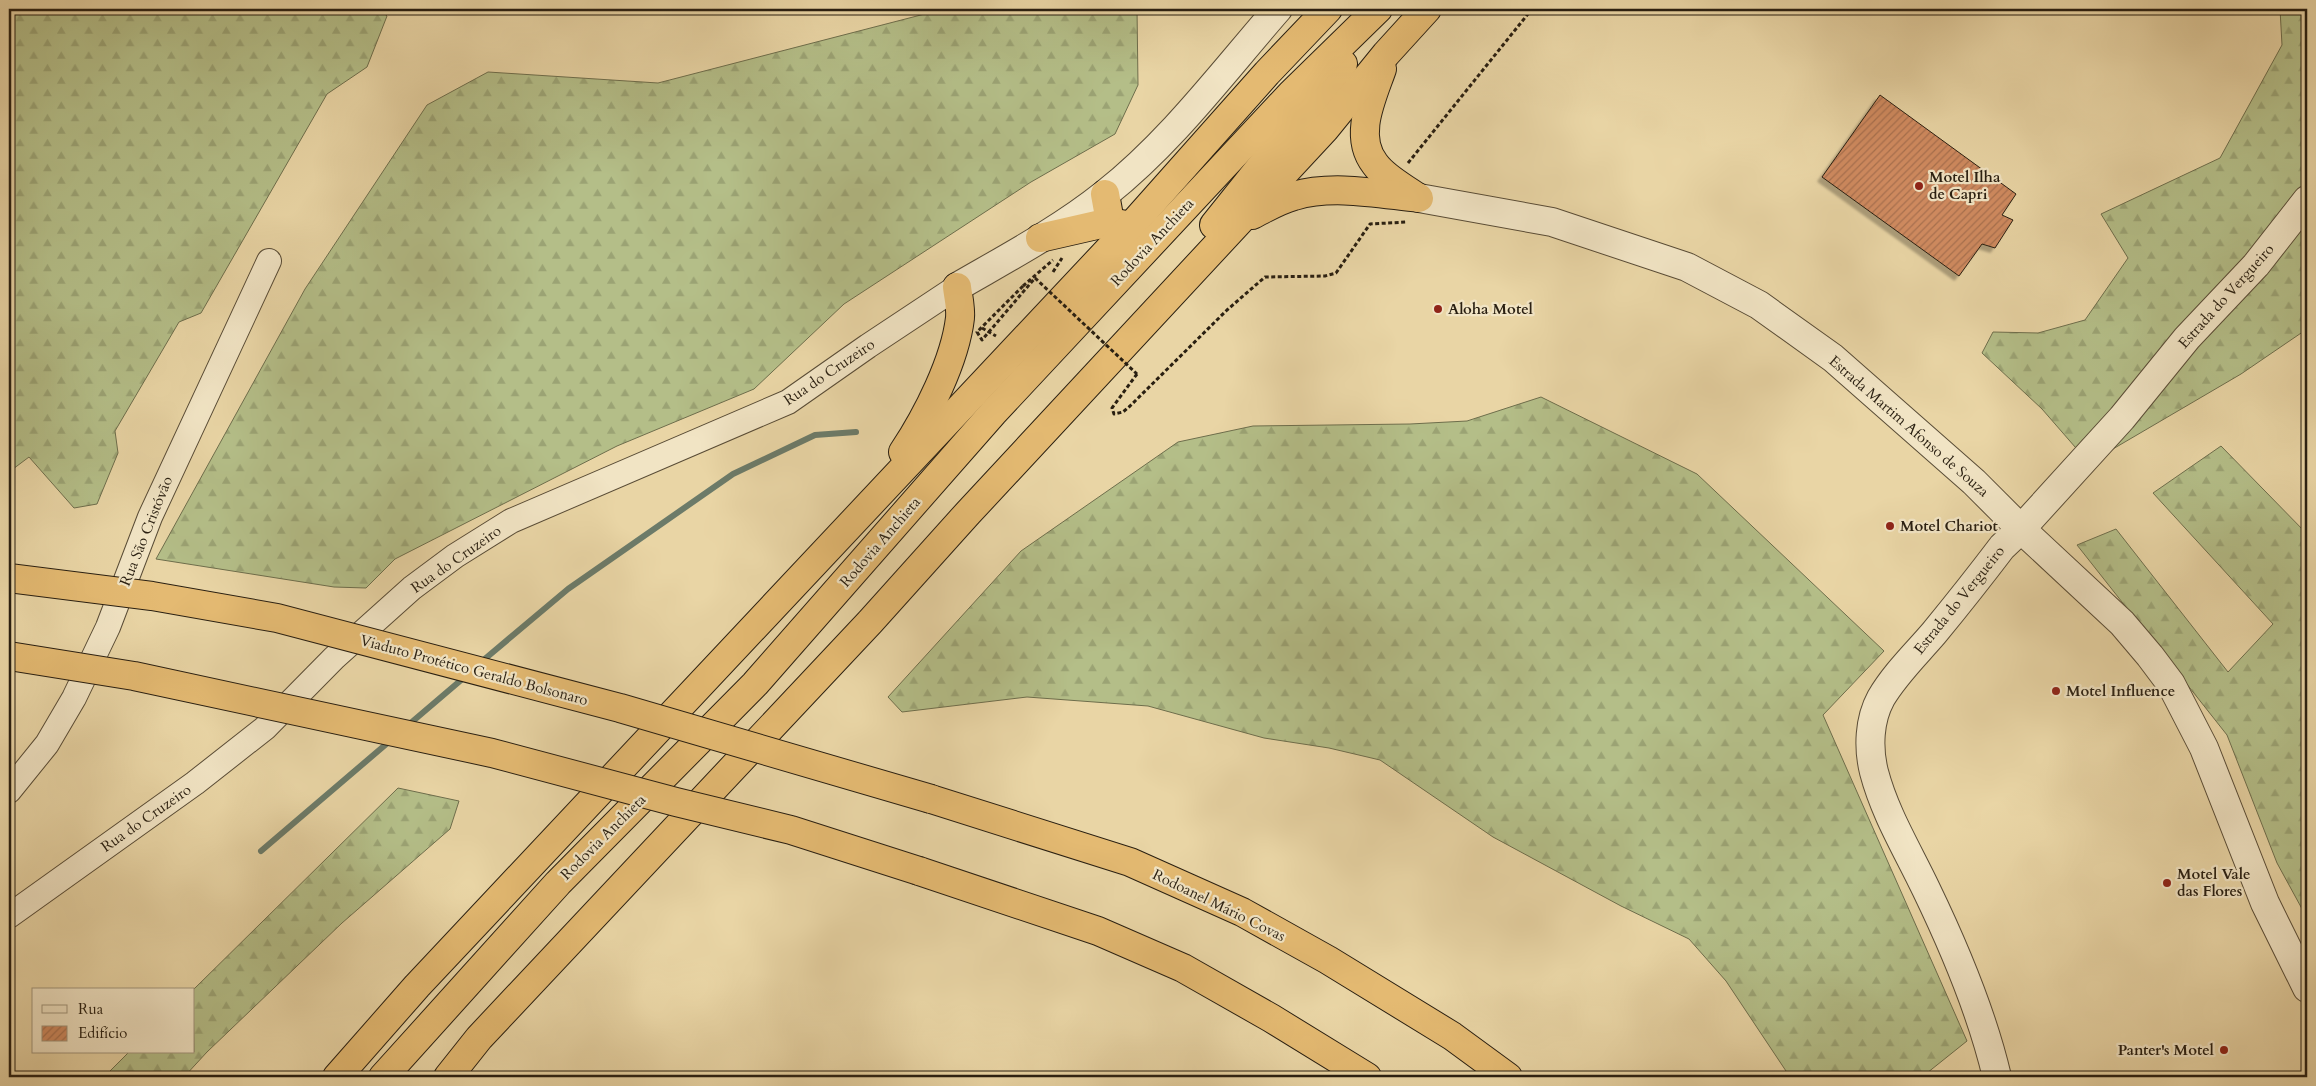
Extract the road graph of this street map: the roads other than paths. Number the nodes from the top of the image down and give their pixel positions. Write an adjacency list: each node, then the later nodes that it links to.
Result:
1 (1278, 9): 6 (street)
2 (1328, 9): 10 (highway, Rodovia Anchieta)
3 (1427, 9): 5 (highway)
4 (1377, 10): 14 (highway); 26 (highway, Rodovia Anchieta)
5 (1386, 54): 7 (highway); 9 (highway)
6 (1105, 194): 10 (highway); 11 (street)
7 (1419, 198): 9 (highway); 16 (street, Estrada Martim Afonso de Souza)
8 (2307, 200): 16 (street, Estrada do Vergueiro)
9 (1237, 223): 14 (highway)
10 (1121, 224): 11 (highway); 15 (highway, Rodovia Anchieta)
11 (1040, 238): 13 (street)
12 (269, 261): 19 (street, Rua São Cristóvão)
13 (957, 287): 15 (highway); 23 (street, Rua do Cruzeiro)
14 (1162, 306): 27 (highway)
15 (867, 507): 25 (highway, Rodovia Anchieta)
16 (2021, 529): 24 (street, Estrada Martim Afonso de Souza); 30 (street, Estrada do Vergueiro)
17 (9, 578): 22 (highway, Viaduto Protético Geraldo Bolsonaro, bridge)
18 (9, 656): 28 (highway, bridge)
19 (33, 763): 20 (street); 21 (street, Rua São Cristóvão)
20 (9, 776)
21 (9, 791)
22 (931, 799): 29 (highway, Rodoanel Mário Covas)
23 (9, 916)
24 (2307, 988)
25 (337, 1077)
26 (383, 1077)
27 (448, 1077)
28 (1367, 1077)
29 (1508, 1077)
30 (1997, 1077)

